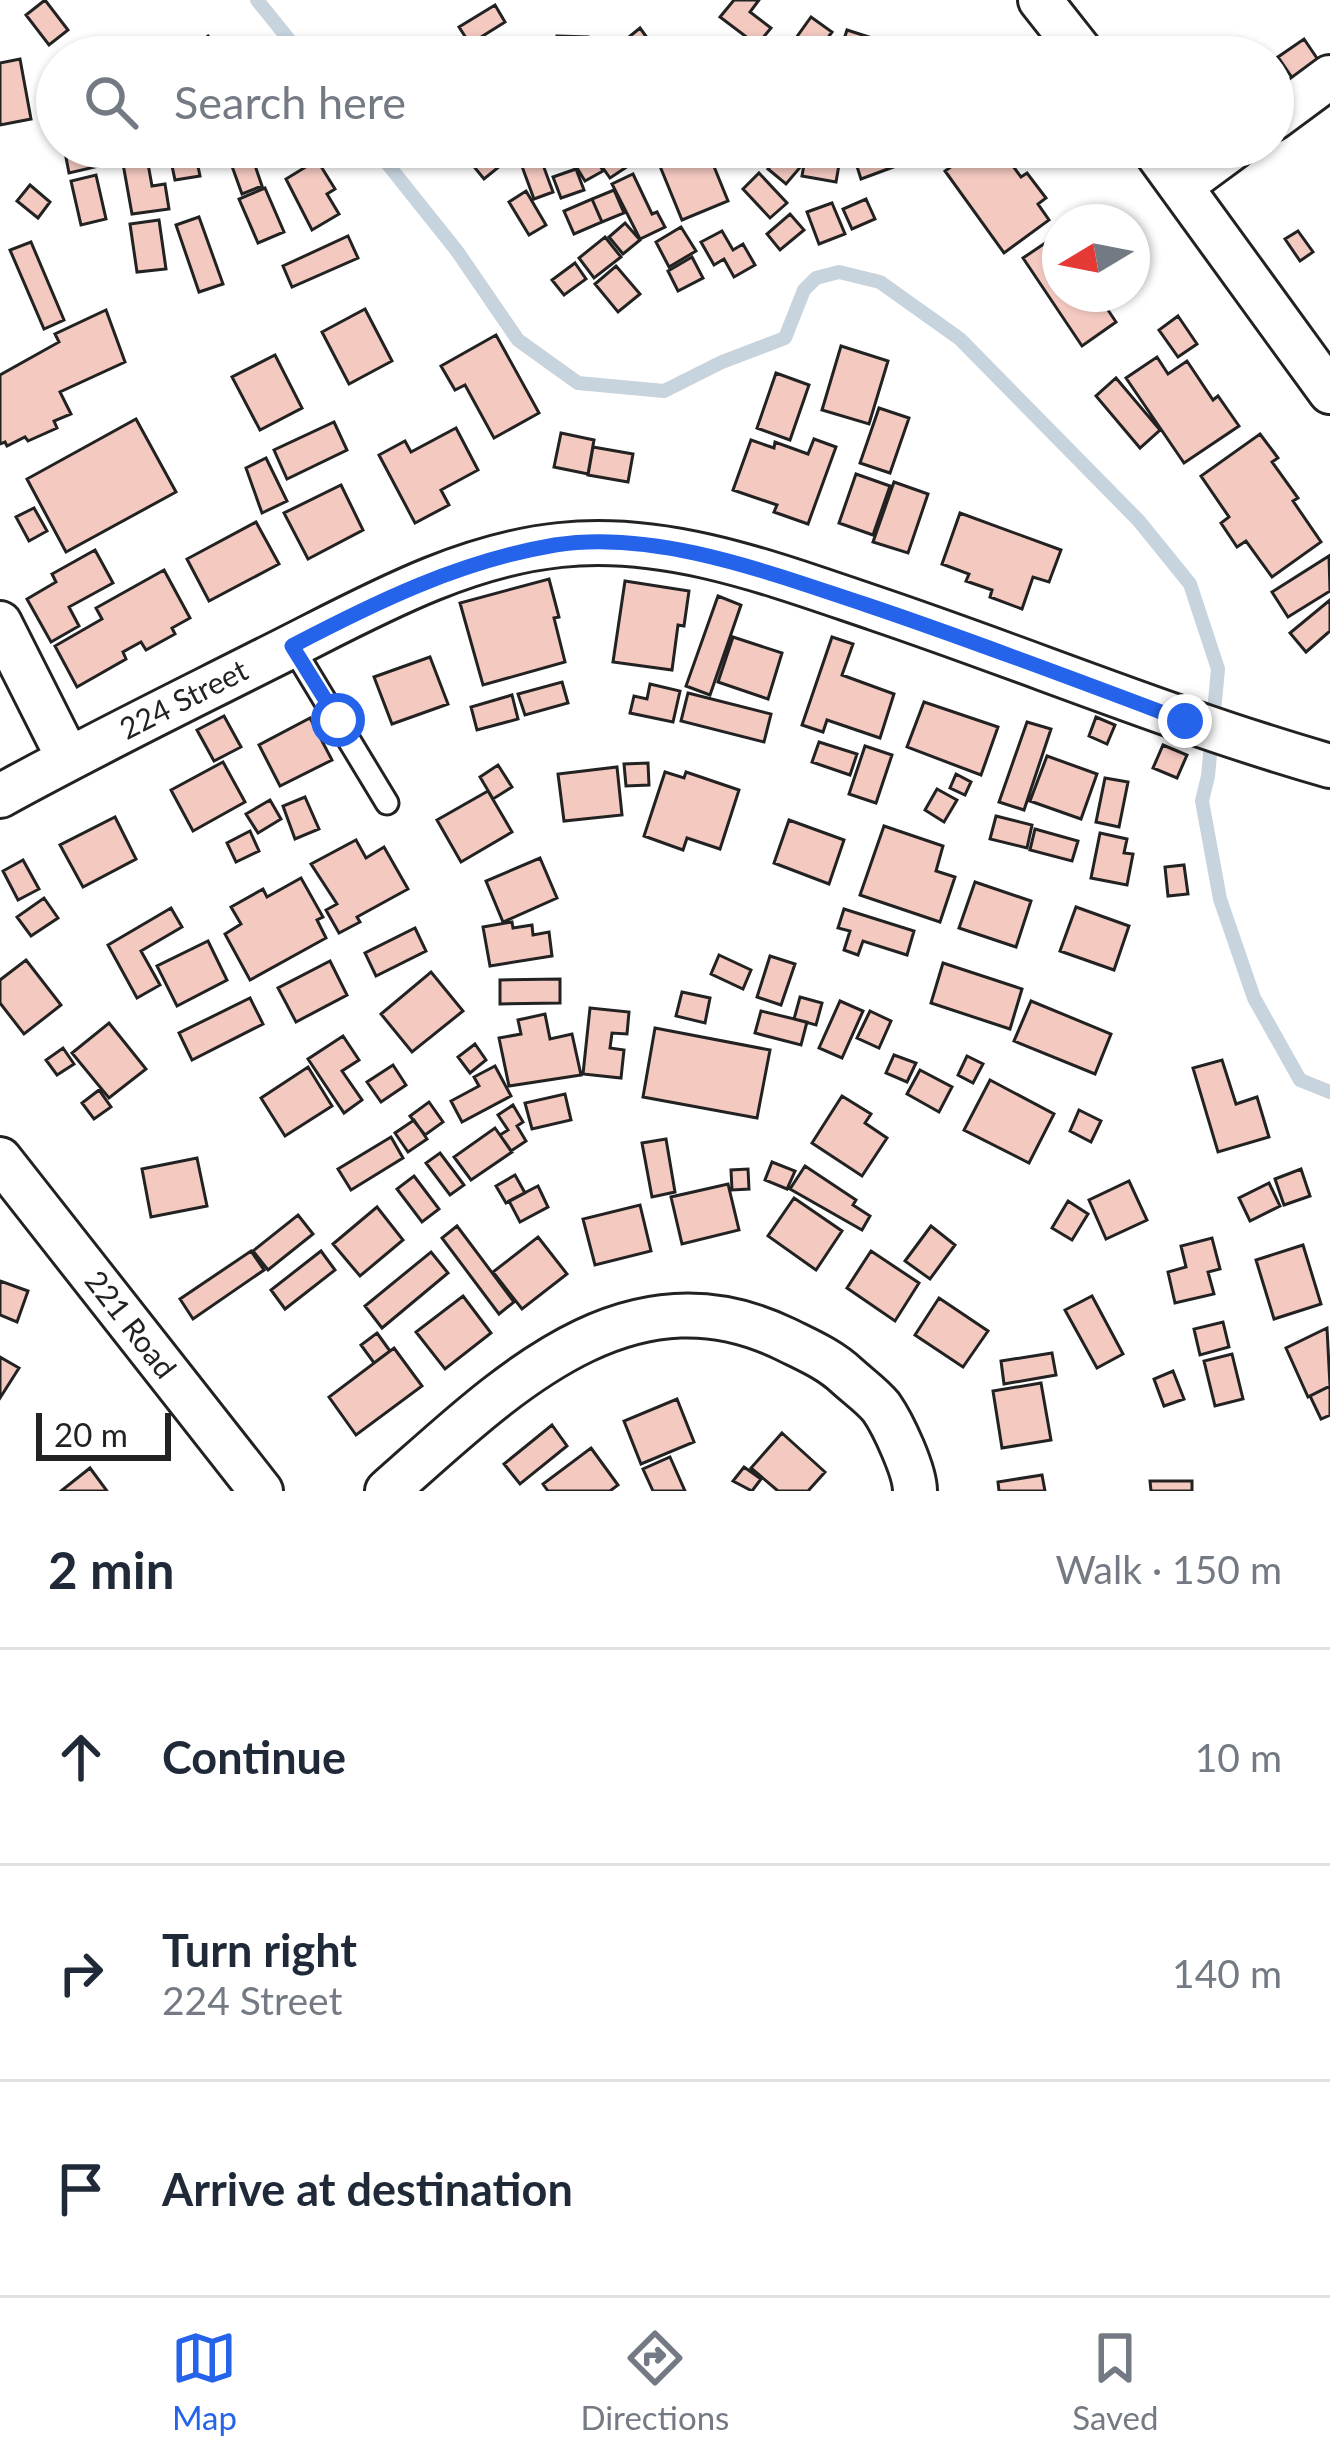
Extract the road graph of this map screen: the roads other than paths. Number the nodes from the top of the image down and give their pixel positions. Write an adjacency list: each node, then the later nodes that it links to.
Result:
1 (1040, 0): 2 (street)
2 (1068, 36)
3 (1330, 77): 4 (street)
4 (1294, 103)
5 (1168, 168): 7 (street)
6 (1205, 168): 7 (street)
7 (1181, 186): 8 (street)
8 (1330, 392)
9 (0, 623): 11 (street)
10 (292, 646): 11 (street, 224 Street); 12 (street, 224 Street); 14 (lane)
11 (68, 758): 13 (street, 224 Street)
12 (1330, 766)
13 (0, 796)
14 (387, 803)
15 (0, 1159): 16 (street, 221 Road)
16 (261, 1491)
17 (387, 1491): 18 (street)
18 (915, 1491)

